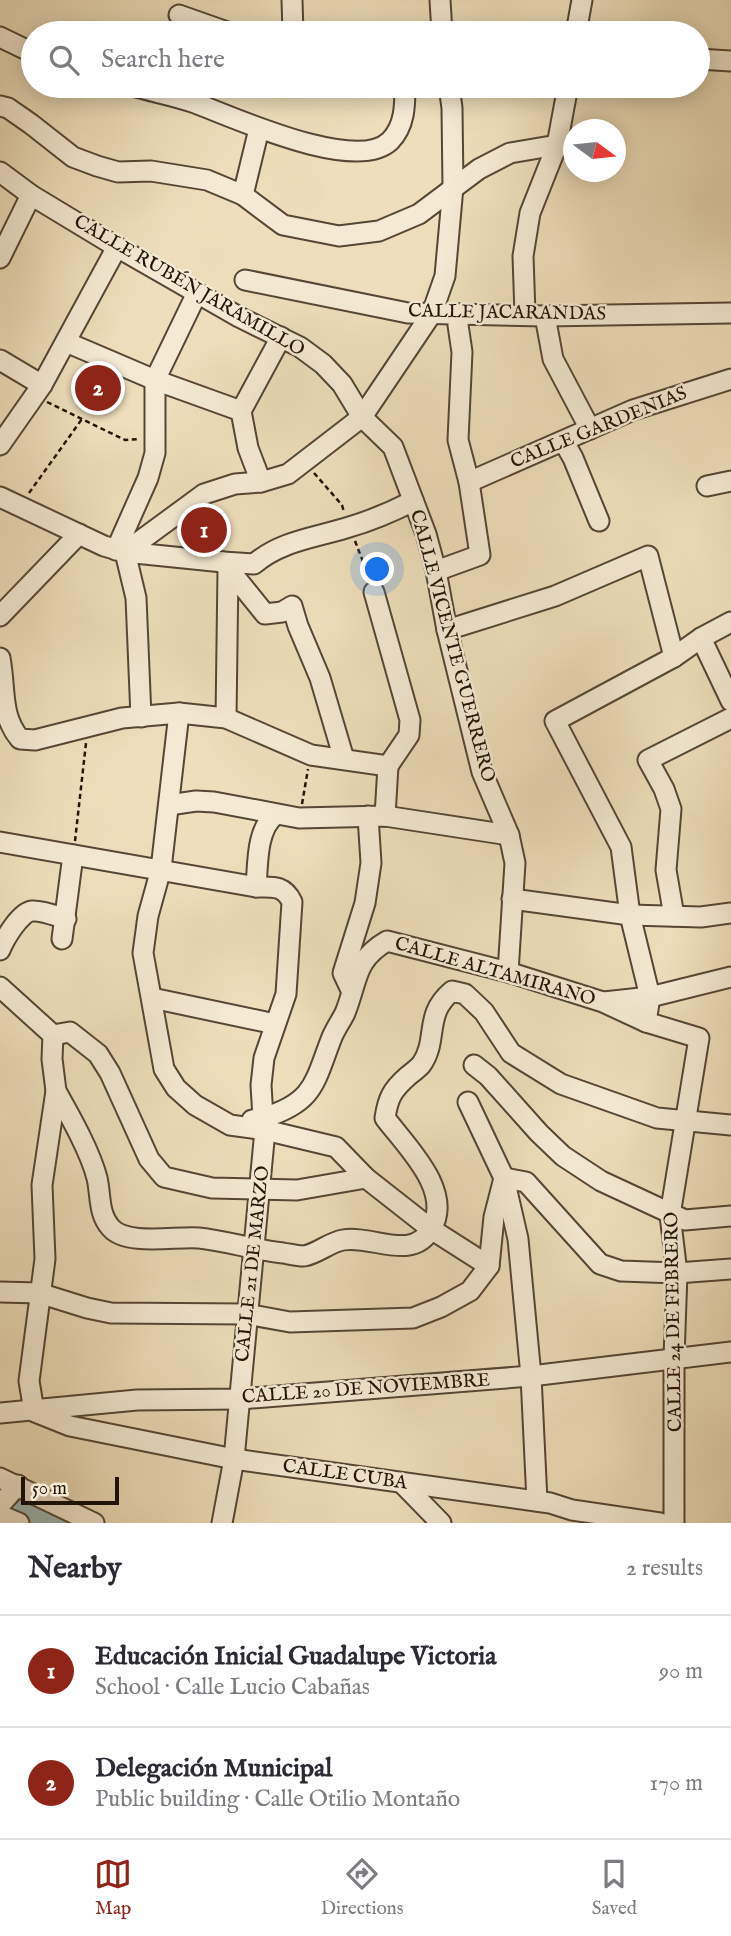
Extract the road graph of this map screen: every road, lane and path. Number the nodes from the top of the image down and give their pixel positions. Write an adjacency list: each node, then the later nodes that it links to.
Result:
1 (292, 0): 6 (street)
2 (440, 0): 7 (street)
3 (582, 0): 8 (street)
4 (179, 15): 5 (street)
5 (196, 21)
6 (293, 21)
7 (441, 21)
8 (578, 21)
9 (0, 37): 10 (street)
10 (21, 47)
11 (710, 60): 12 (street)
12 (731, 61)
13 (177, 98): 18 (street)
14 (405, 98): 18 (street)
15 (451, 98): 21 (street)
16 (566, 98): 19 (street)
17 (0, 106): 23 (street)
18 (259, 129): 23 (street)
19 (557, 145): 21 (street); 31 (street)
20 (0, 172): 22 (street, CALLE RUBÉN JARAMILLO)
21 (453, 187): 23 (street); 28 (street)
22 (32, 195): 24 (street, CALLE RUBÉN JARAMILLO); 25 (street)
23 (243, 195)
24 (117, 247): 27 (street, CALLE RUBÉN JARAMILLO); 33 (street)
25 (0, 258)
26 (245, 280): 28 (street, CALLE JACARANDAS)
27 (197, 293): 32 (street, CALLE RUBÉN JARAMILLO); 36 (street)
28 (432, 313): 30 (street, CALLE JACARANDAS); 39 (street)
29 (731, 313): 31 (street, CALLE JACARANDAS)
30 (460, 314): 31 (street, CALLE JACARANDAS); 47 (street)
31 (535, 315): 41 (street)
32 (281, 337): 38 (street); 39 (street, CALLE RUBÉN JARAMILLO)
33 (66, 342): 36 (street); 37 (street)
34 (0, 360): 37 (street)
35 (731, 379): 41 (street, CALLE GARDENIAS)
36 (155, 380): 38 (street); 42 (street)
37 (39, 390): 40 (path); 44 (street)
38 (241, 411): 46 (street)
39 (362, 416): 46 (street); 50 (street, CALLE VICENTE GUERRERO)
40 (82, 419): 42 (path); 51 (path)
41 (590, 429): 43 (street, CALLE GARDENIAS)
42 (155, 438): 54 (street)
43 (564, 442): 47 (street, CALLE GARDENIAS); 52 (street)
44 (0, 444)
45 (731, 481): 48 (street)
46 (261, 482): 54 (street)
47 (469, 482): 56 (street)
48 (707, 486)
49 (0, 498): 51 (street)
50 (413, 500): 55 (street); 56 (street, CALLE VICENTE GUERRERO)
51 (19, 506): 53 (street)
52 (599, 521)
53 (79, 534): 54 (street); 58 (street)
54 (120, 551): 55 (street); 66 (street)
55 (226, 566): 67 (street); 71 (street)
56 (436, 571): 60 (street, CALLE VICENTE GUERRERO)
57 (374, 592): 72 (street)
58 (0, 616)
59 (731, 622): 61 (street)
60 (447, 630): 62 (street); 77 (street, CALLE VICENTE GUERRERO)
61 (701, 638): 62 (street); 64 (street)
62 (674, 657): 84 (street)
63 (0, 658): 69 (street)
64 (731, 701)
65 (179, 713): 66 (street); 67 (street); 73 (street)
66 (141, 717): 69 (street)
67 (226, 718): 70 (street)
68 (731, 718): 85 (street)
69 (86, 726): 79 (path)
70 (311, 755): 71 (street); 76 (path)
71 (344, 759): 72 (street)
72 (388, 766): 75 (street)
73 (169, 805): 74 (street); 80 (street)
74 (275, 815): 76 (street); 81 (street)
75 (377, 816): 76 (street); 77 (street); 92 (street)
76 (299, 818)
77 (509, 835): 82 (street, CALLE VICENTE GUERRERO)
78 (0, 842): 79 (street)
79 (73, 855): 80 (street); 86 (street)
80 (161, 869): 81 (street); 94 (street)
81 (256, 887): 97 (street, CALLE 21 DE MARZO)
82 (512, 899): 84 (street); 89 (street, CALLE VICENTE GUERRERO)
83 (731, 913): 85 (street)
84 (630, 915): 85 (street); 93 (street)
85 (674, 916)
86 (66, 919): 87 (street); 88 (street)
87 (62, 939)
88 (0, 950)
89 (508, 972): 92 (street, CALLE ALTAMIRANO); 95 (street, CALLE ALTAMIRANO)
90 (731, 977): 93 (street)
91 (0, 987): 98 (street)
92 (351, 990): 104 (street, CALLE ALTAMIRANO)
93 (650, 997): 95 (street); 96 (street)
94 (152, 998): 97 (street); 104 (street)
95 (603, 1002): 96 (street, CALLE ALTAMIRANO)
96 (646, 1021): 99 (street, CALLE ALTAMIRANO)
97 (275, 1024): 104 (street, CALLE 21 DE MARZO)
98 (62, 1034): 101 (street); 108 (street)
99 (699, 1038): 103 (street, CALLE 24 DE FEBRERO)
100 (474, 1065): 109 (street)
101 (56, 1091): 112 (street); 117 (street)
102 (468, 1102): 107 (street)
103 (684, 1122): 105 (street); 109 (street, CALLE 24 DE FEBRERO); 111 (street)
104 (264, 1124): 106 (street); 108 (street, CALLE 21 DE MARZO)
105 (731, 1125)
106 (366, 1178): 108 (street); 111 (street)
107 (504, 1178): 113 (street); 115 (street); 121 (street)
108 (261, 1189): 112 (street, CALLE 21 DE MARZO)
109 (670, 1215): 110 (street); 115 (street, CALLE 24 DE FEBRERO)
110 (731, 1216)
111 (431, 1229): 112 (street); 113 (street)
112 (255, 1250): 118 (street, CALLE 21 DE MARZO)
113 (489, 1266): 118 (street)
114 (731, 1269): 115 (street)
115 (677, 1273): 120 (street, CALLE 24 DE FEBRERO)
116 (0, 1292): 117 (street)
117 (39, 1293): 118 (street); 123 (street)
118 (246, 1314): 122 (street, CALLE 21 DE MARZO)
119 (731, 1353): 120 (street, CALLE 20 DE NOVIEMBRE)
120 (674, 1358): 121 (street, CALLE 20 DE NOVIEMBRE); 137 (street, CALLE 24 DE FEBRERO)
121 (531, 1376): 122 (street, CALLE 20 DE NOVIEMBRE); 128 (street)
122 (240, 1399): 123 (street, CALLE 20 DE NOVIEMBRE); 125 (street, CALLE 21 DE MARZO)
123 (34, 1411): 124 (street, CALLE 20 DE NOVIEMBRE); 125 (street, CALLE CUBA)
124 (0, 1413)
125 (234, 1459): 127 (street, CALLE CUBA); 133 (street, CALLE 21 DE MARZO)
126 (9, 1482): 129 (street); 132 (street)
127 (402, 1483): 128 (street, CALLE CUBA); 134 (street)
128 (544, 1502): 135 (street); 136 (street, CALLE CUBA)
129 (0, 1505)
130 (0, 1515): 131 (street)
131 (19, 1523)
132 (94, 1523)
133 (222, 1523)
134 (441, 1523)
135 (545, 1523)
136 (660, 1523)
137 (674, 1523)

